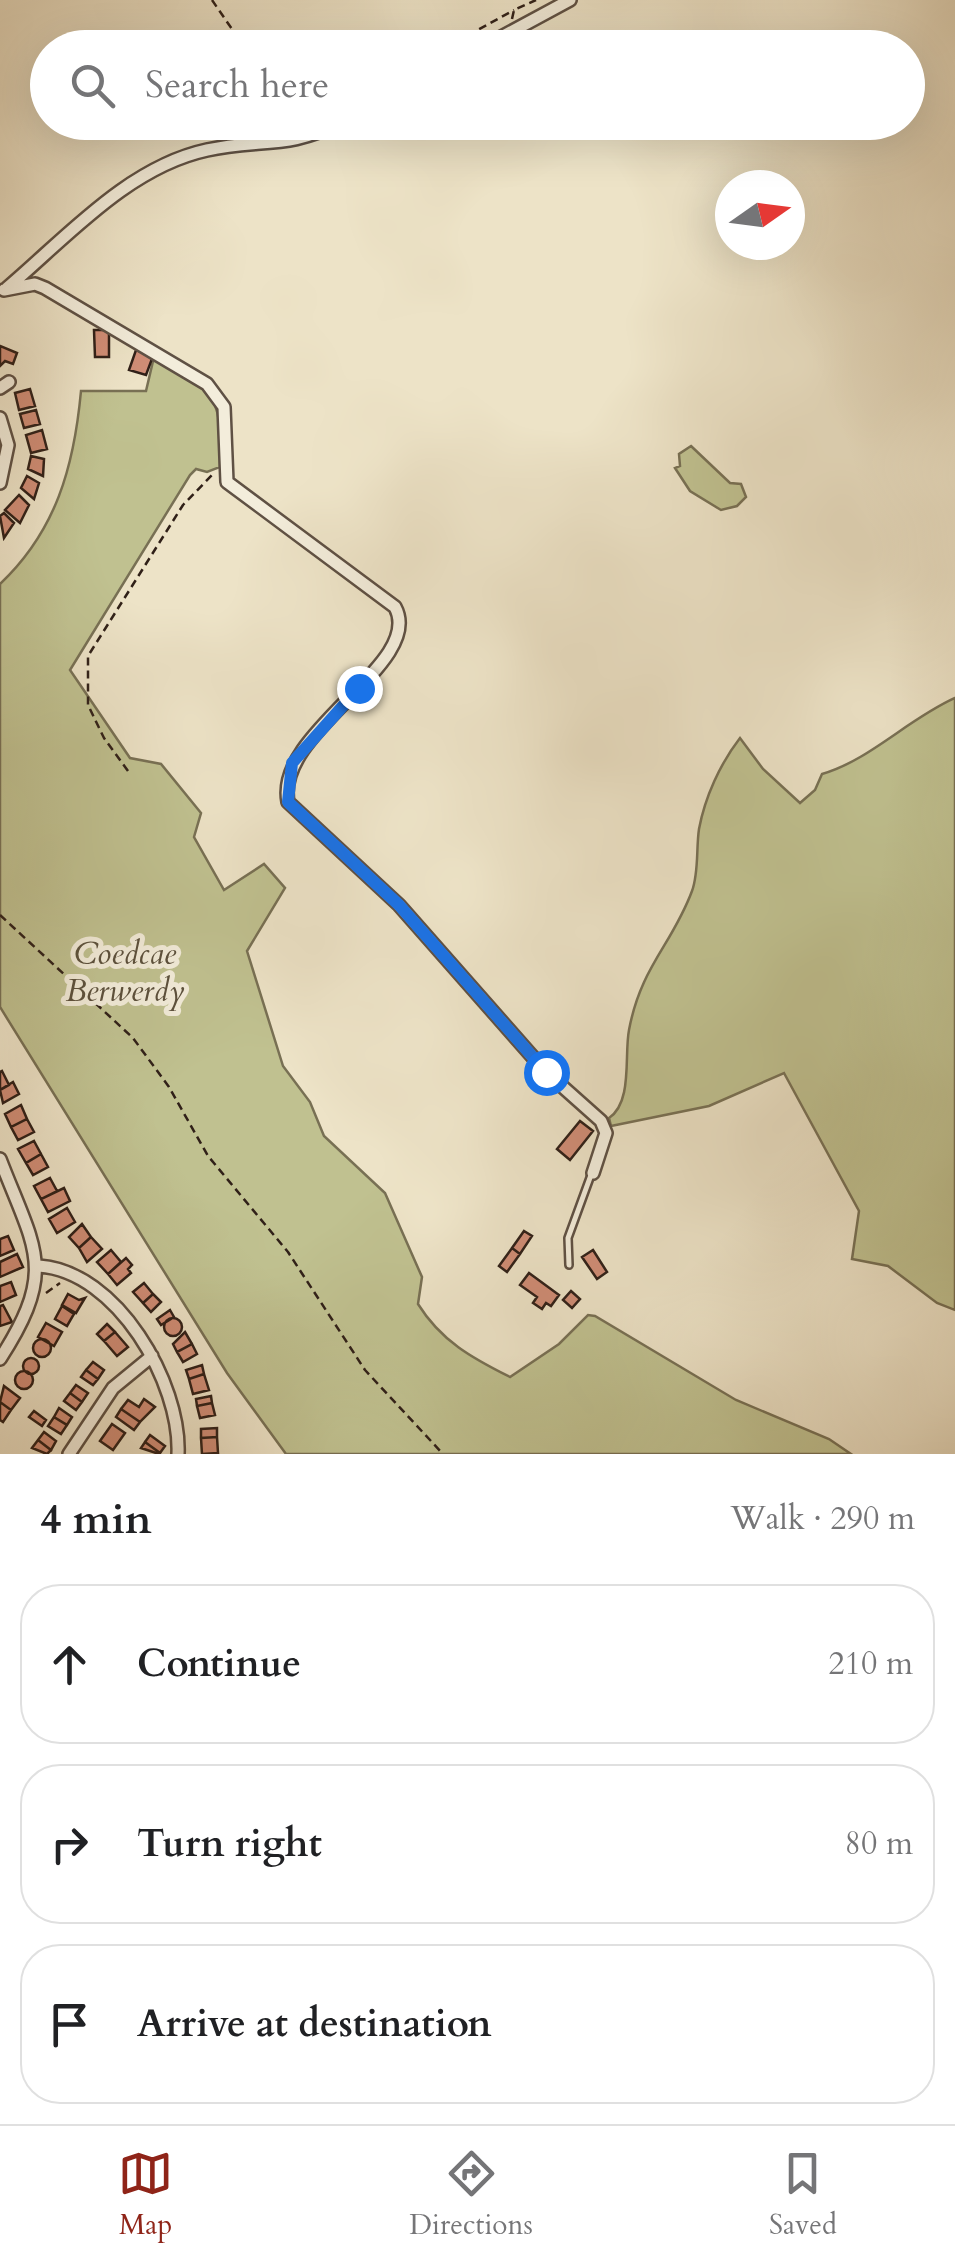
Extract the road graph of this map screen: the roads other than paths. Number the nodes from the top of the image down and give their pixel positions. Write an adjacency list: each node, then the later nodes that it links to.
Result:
1 (570, 0): 2 (street)
2 (514, 30)
3 (308, 140): 4 (street)
4 (30, 268): 5 (street); 6 (street)
5 (35, 284): 6 (street); 10 (street)
6 (2, 292)
7 (0, 418): 8 (street)
8 (0, 483)
9 (0, 1158): 12 (street)
10 (592, 1172): 11 (lane)
11 (570, 1264)
12 (39, 1266): 13 (street); 14 (street)
13 (152, 1356): 15 (street); 16 (street)
14 (0, 1359)
15 (69, 1454)
16 (178, 1454)

